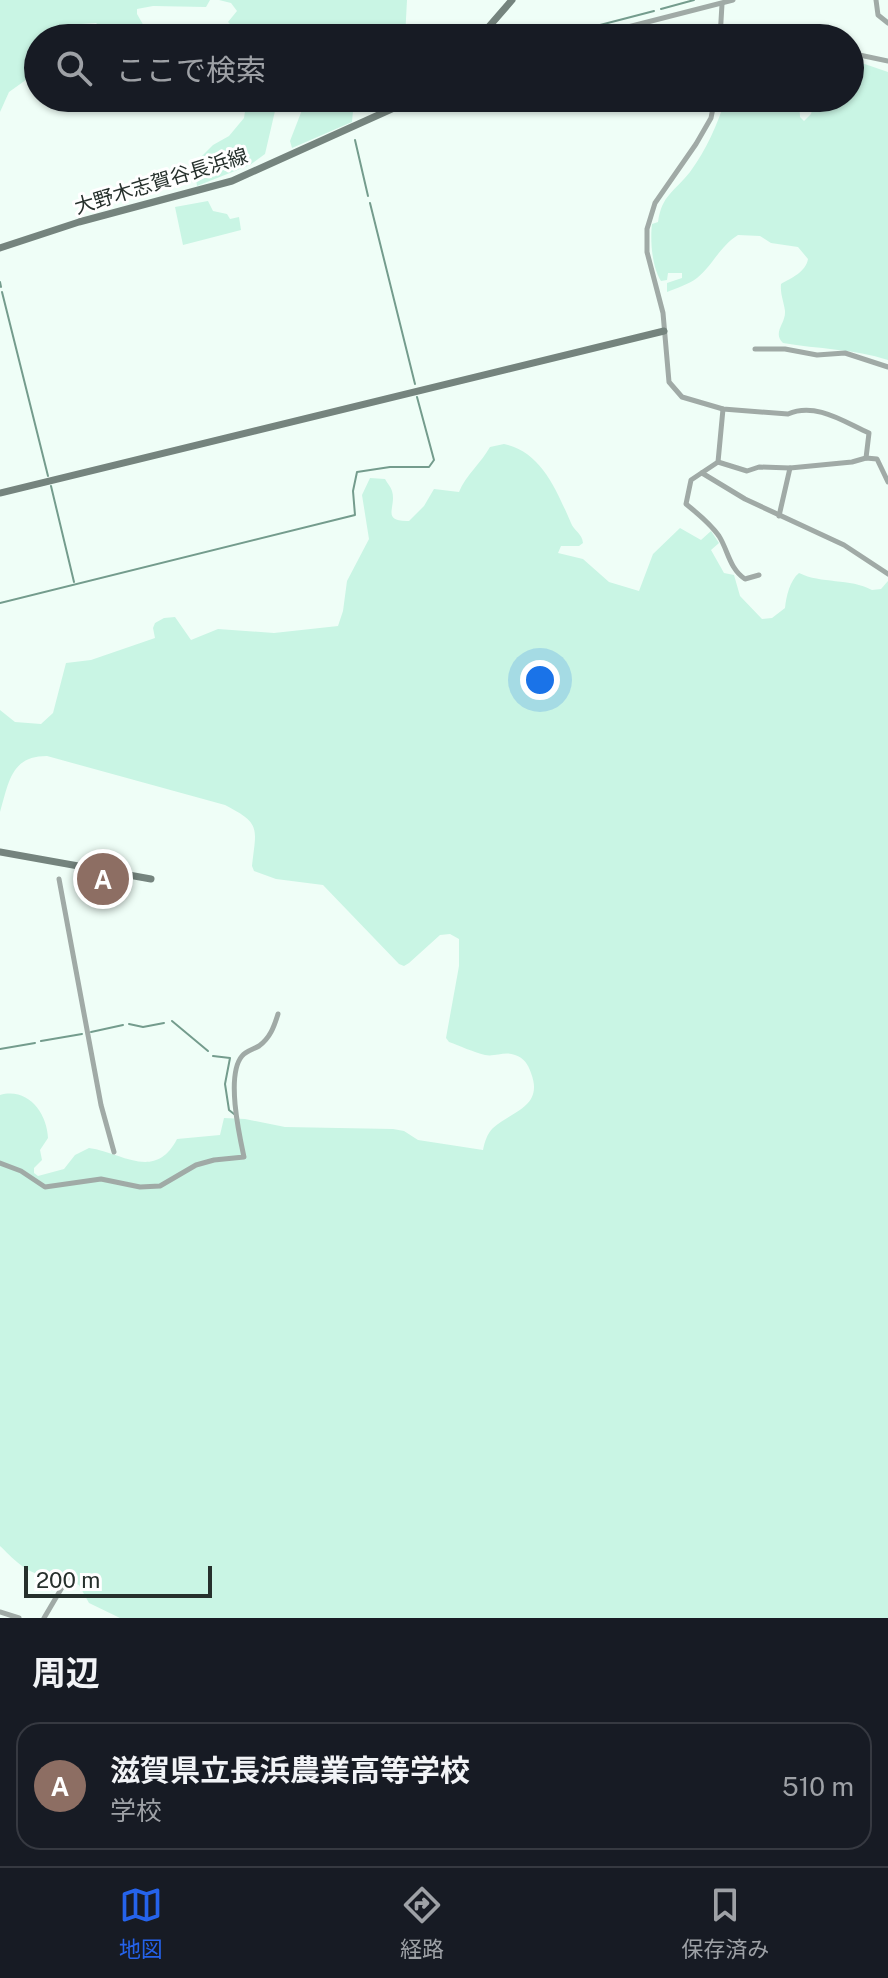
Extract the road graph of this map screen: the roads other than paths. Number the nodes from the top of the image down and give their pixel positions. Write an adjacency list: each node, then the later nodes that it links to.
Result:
1 (512, 0): 6 (street)
2 (733, 0): 4 (street)
3 (876, 0): 5 (street)
4 (722, 4): 7 (street); 8 (street)
5 (888, 23)
6 (491, 24)
7 (641, 24)
8 (721, 24)
9 (864, 56): 10 (street)
10 (888, 61)
11 (385, 112): 13 (street, 大野木志賀谷長浜線)
12 (712, 112): 14 (street)
13 (0, 248)
14 (664, 331): 17 (street); 23 (street)
15 (755, 349): 16 (street)
16 (888, 367)
17 (723, 409): 18 (street); 19 (street)
18 (866, 458): 20 (street); 22 (street)
19 (718, 462): 20 (street); 21 (street)
20 (790, 468): 24 (street)
21 (702, 473): 24 (street); 26 (street)
22 (888, 482)
23 (0, 493)
24 (779, 516): 25 (street)
25 (888, 574)
26 (759, 575)
27 (0, 852): 29 (street)
28 (59, 879): 31 (street)
29 (151, 879)
30 (278, 1014): 32 (street)
31 (114, 1152)
32 (0, 1163)
33 (67, 1579): 36 (street)
34 (0, 1612): 35 (street)
35 (19, 1618)
36 (44, 1618)

